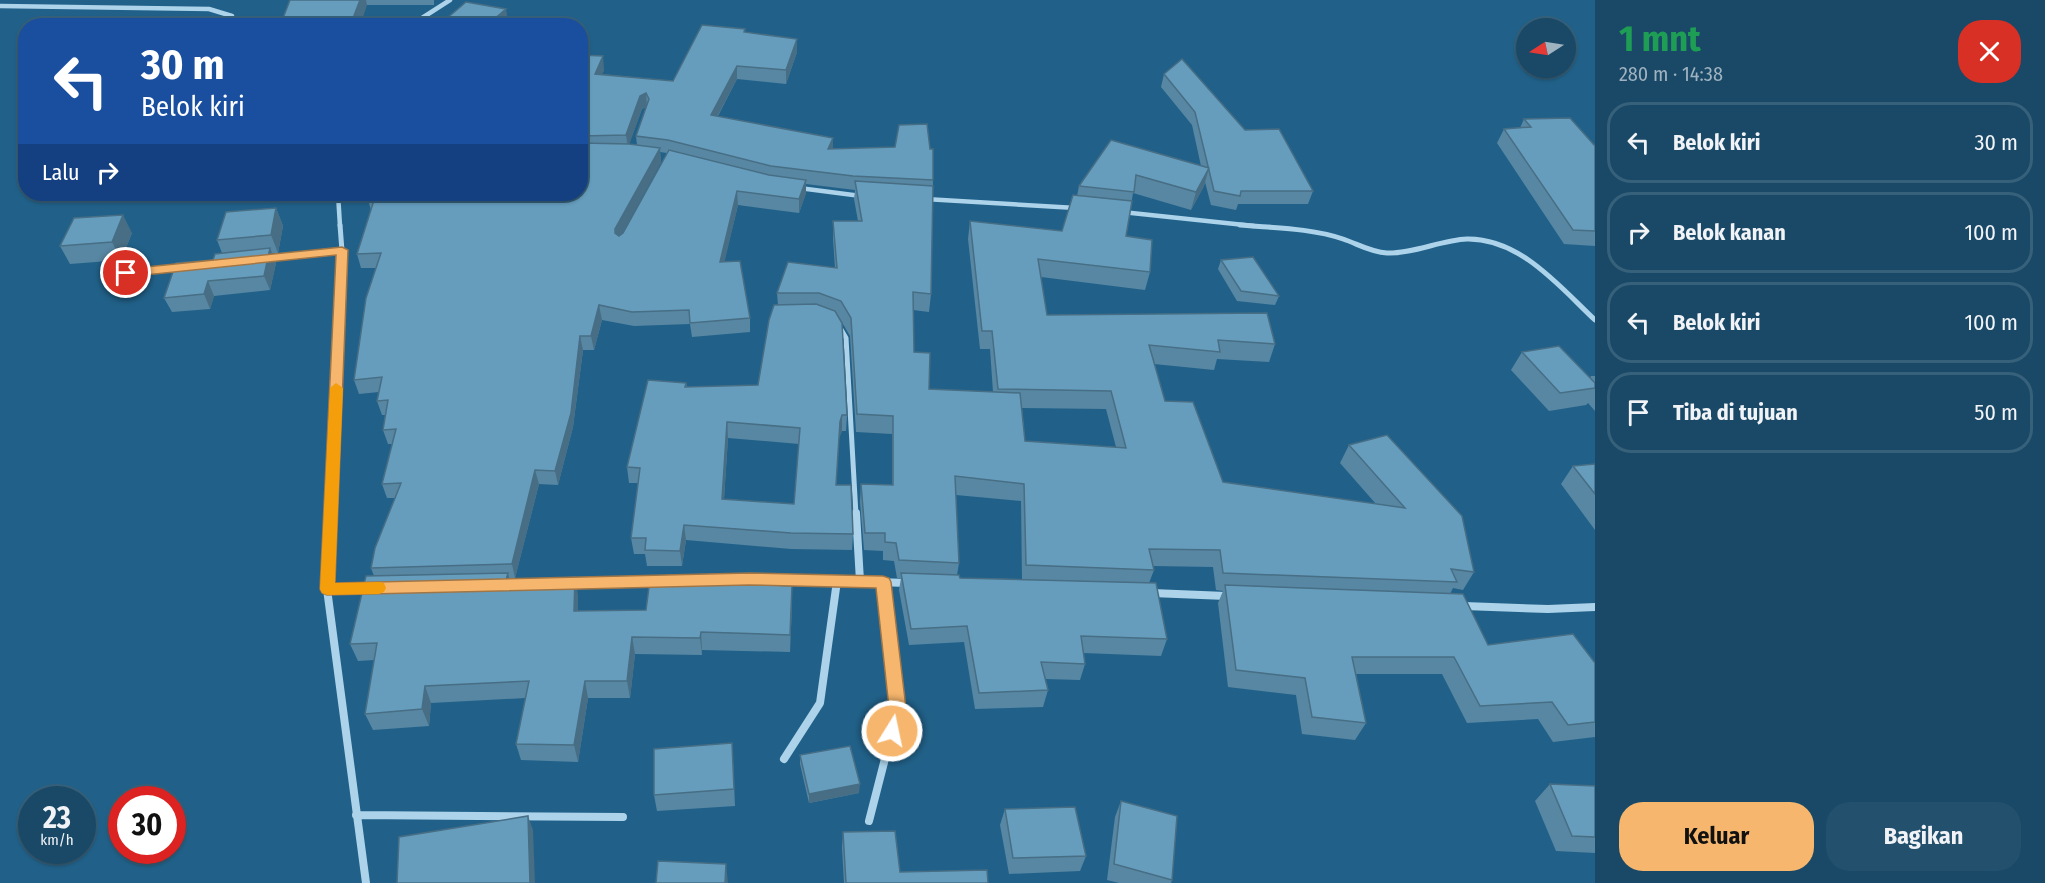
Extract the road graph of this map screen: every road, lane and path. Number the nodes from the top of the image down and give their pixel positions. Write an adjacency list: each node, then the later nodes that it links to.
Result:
1 (450, 0): 4 (street)
2 (0, 6): 3 (street)
3 (232, 16)
4 (422, 18)
5 (792, 187): 6 (street)
6 (872, 196)
7 (919, 199): 9 (street)
8 (338, 201): 11 (street)
9 (1083, 209)
10 (1116, 212): 15 (street)
11 (342, 250): 12 (street); 23 (street)
12 (262, 259)
13 (183, 267): 14 (street)
14 (126, 273)
15 (1595, 320)
16 (837, 323): 18 (street)
17 (837, 581): 18 (street); 20 (street); 28 (street)
18 (860, 581): 19 (street)
19 (883, 582): 21 (street); 31 (street)
20 (562, 583)
21 (919, 584)
22 (374, 588): 23 (street)
23 (327, 589): 29 (street)
24 (1147, 593): 25 (street)
25 (1231, 597)
26 (1458, 606): 27 (street)
27 (1595, 607)
28 (784, 759)
29 (356, 815): 30 (street); 32 (street)
30 (623, 817)
31 (869, 821)
32 (366, 883)

